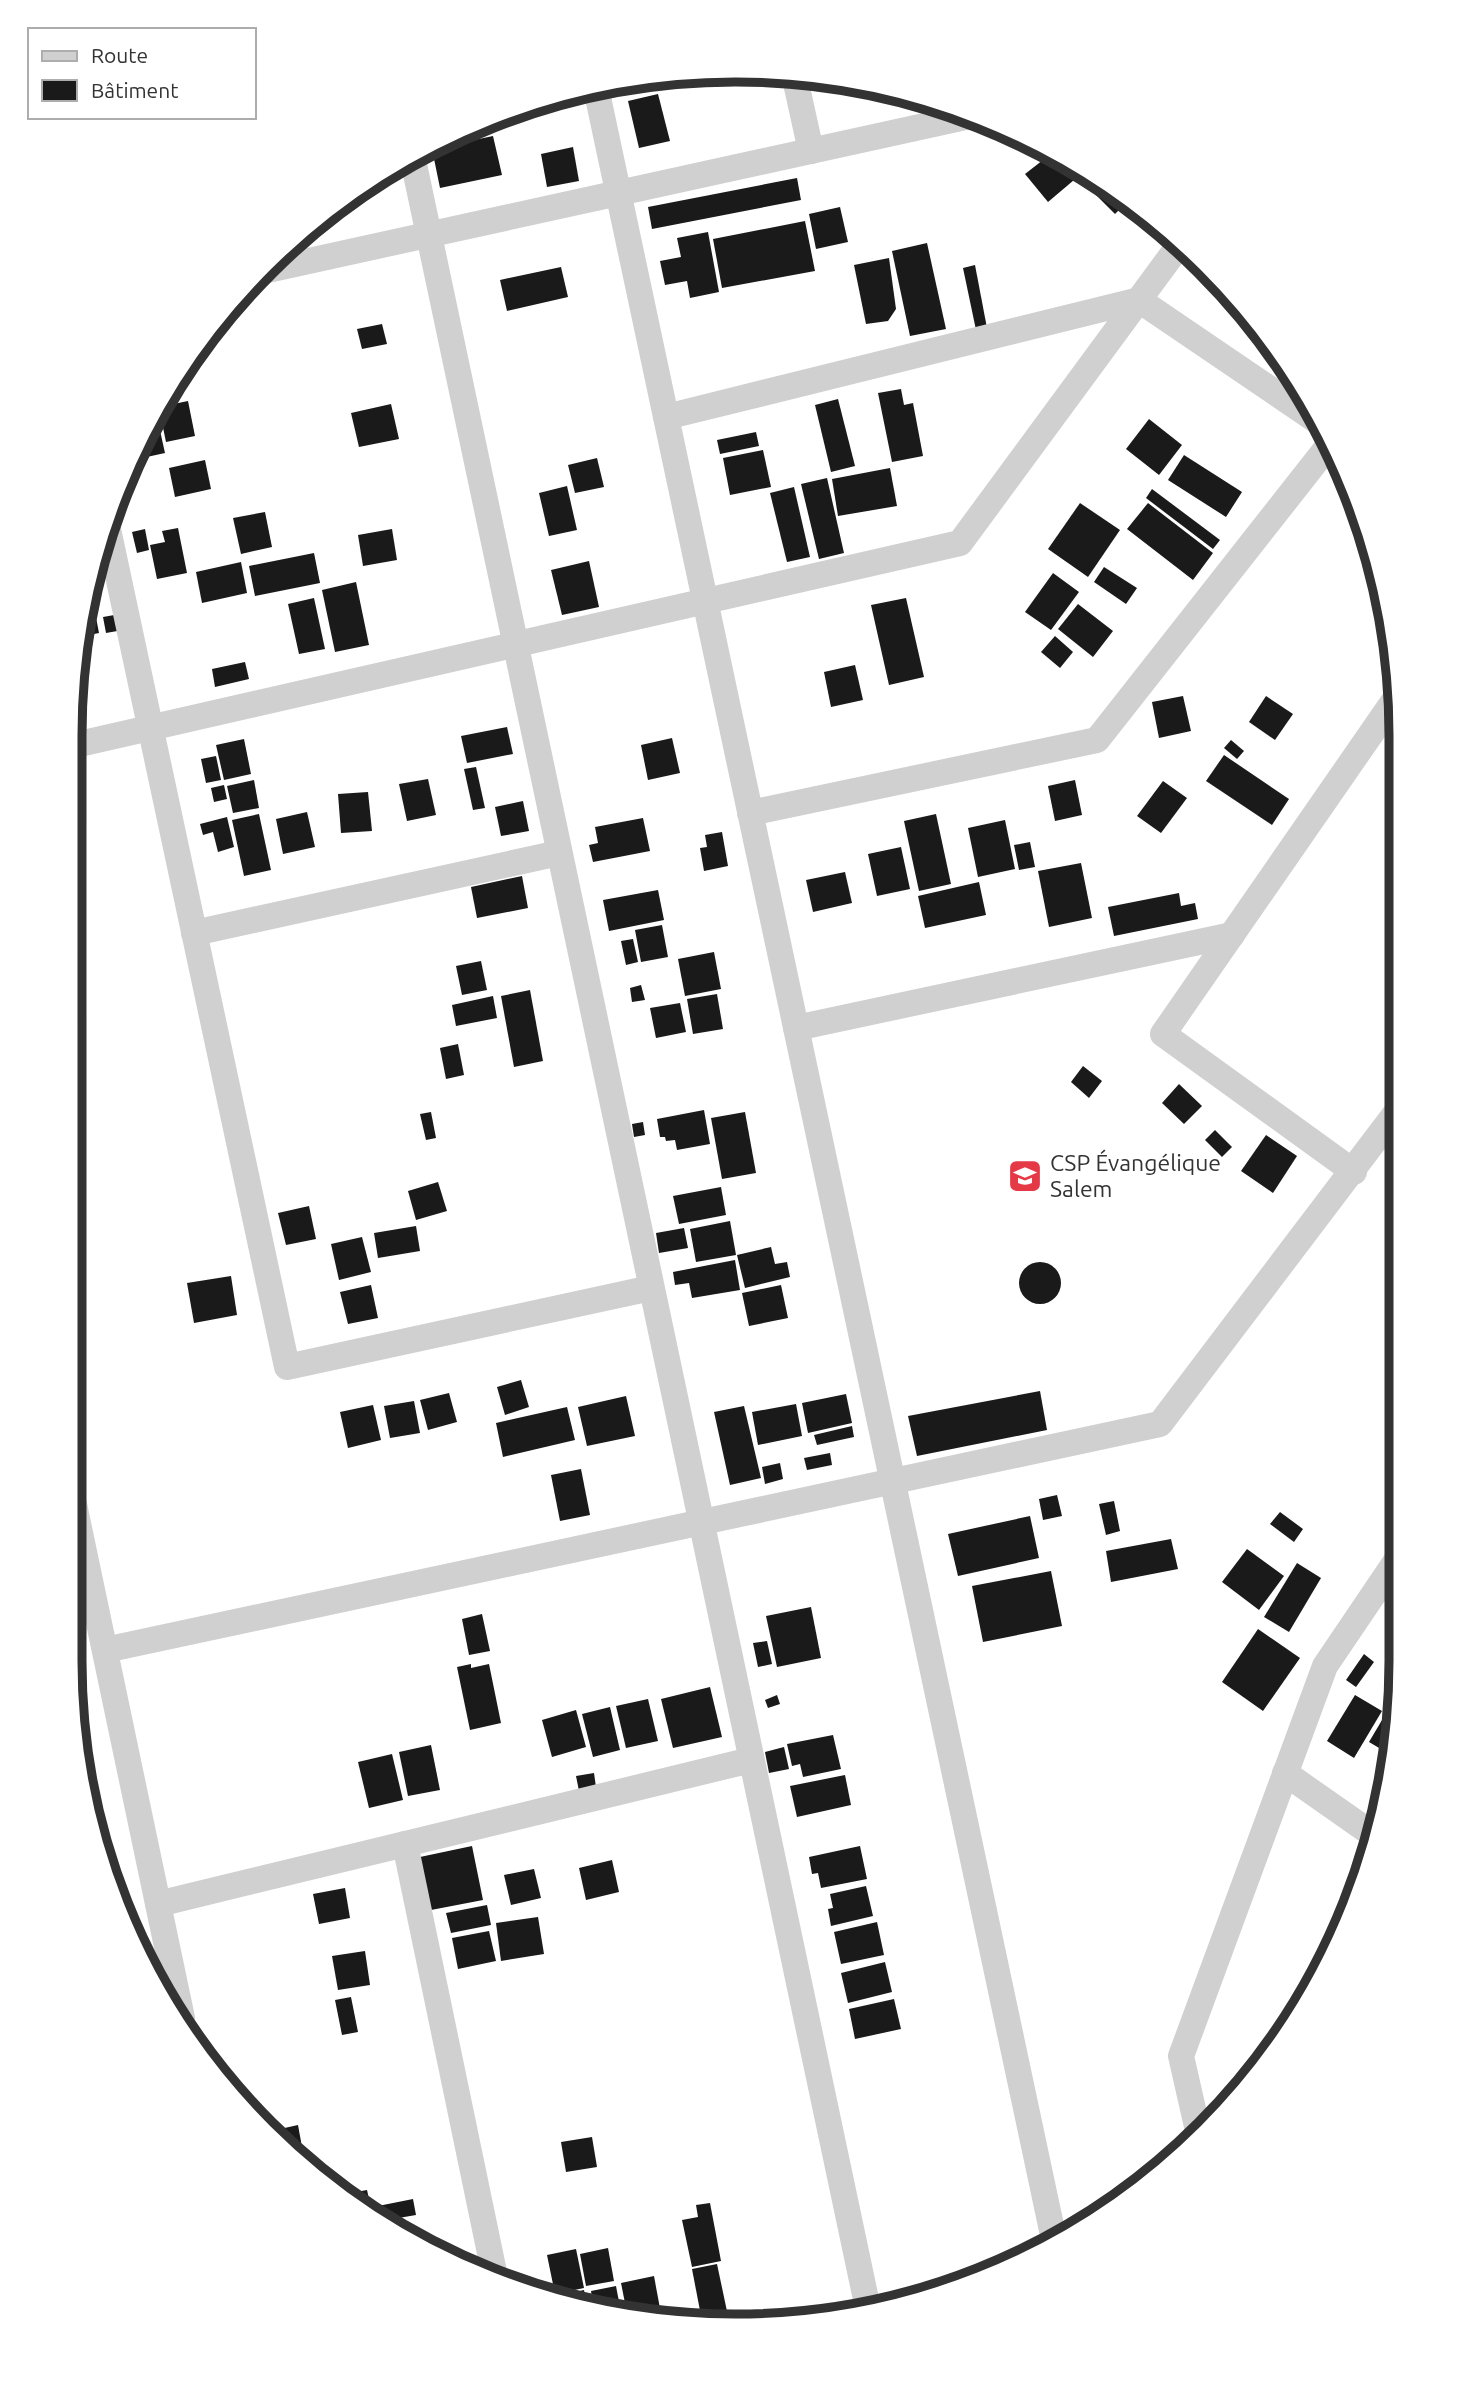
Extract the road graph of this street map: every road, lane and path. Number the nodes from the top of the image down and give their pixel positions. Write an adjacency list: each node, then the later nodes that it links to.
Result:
1 (797, 86): 4 (street)
2 (598, 97): 6 (street)
3 (953, 120): 4 (street)
4 (811, 151): 6 (street)
5 (415, 167): 7 (street)
6 (618, 193): 7 (street); 12 (street)
7 (429, 235): 9 (street); 16 (street)
8 (1174, 252): 10 (street)
9 (281, 267)
10 (1139, 300): 11 (street); 12 (street); 15 (street)
11 (1302, 411)
12 (666, 417): 15 (street)
13 (1323, 452): 20 (street)
14 (111, 545): 18 (street)
15 (705, 601): 16 (street); 20 (street)
16 (516, 645): 18 (street); 21 (street)
17 (1388, 708): 23 (street)
18 (150, 728): 19 (street); 22 (street)
19 (82, 743)
20 (750, 813): 24 (street)
21 (559, 853): 22 (street); 27 (street)
22 (194, 933): 27 (street)
23 (1232, 935): 24 (street); 26 (street)
24 (796, 1028): 28 (street)
25 (1389, 1123): 26 (street)
26 (1354, 1172): 28 (street)
27 (651, 1288): 29 (street)
28 (892, 1481): 29 (street); 40 (street)
29 (701, 1522): 32 (street); 33 (street)
30 (82, 1542): 32 (street)
31 (1389, 1571): 34 (street)
32 (105, 1650): 37 (street)
33 (751, 1760): 36 (street); 42 (street)
34 (1285, 1773): 35 (street); 39 (street)
35 (1366, 1830)
36 (405, 1844): 37 (street); 41 (street)
37 (158, 1904): 38 (street)
38 (177, 1998)
39 (1196, 2123)
40 (1052, 2231)
41 (493, 2267)
42 (866, 2300)

